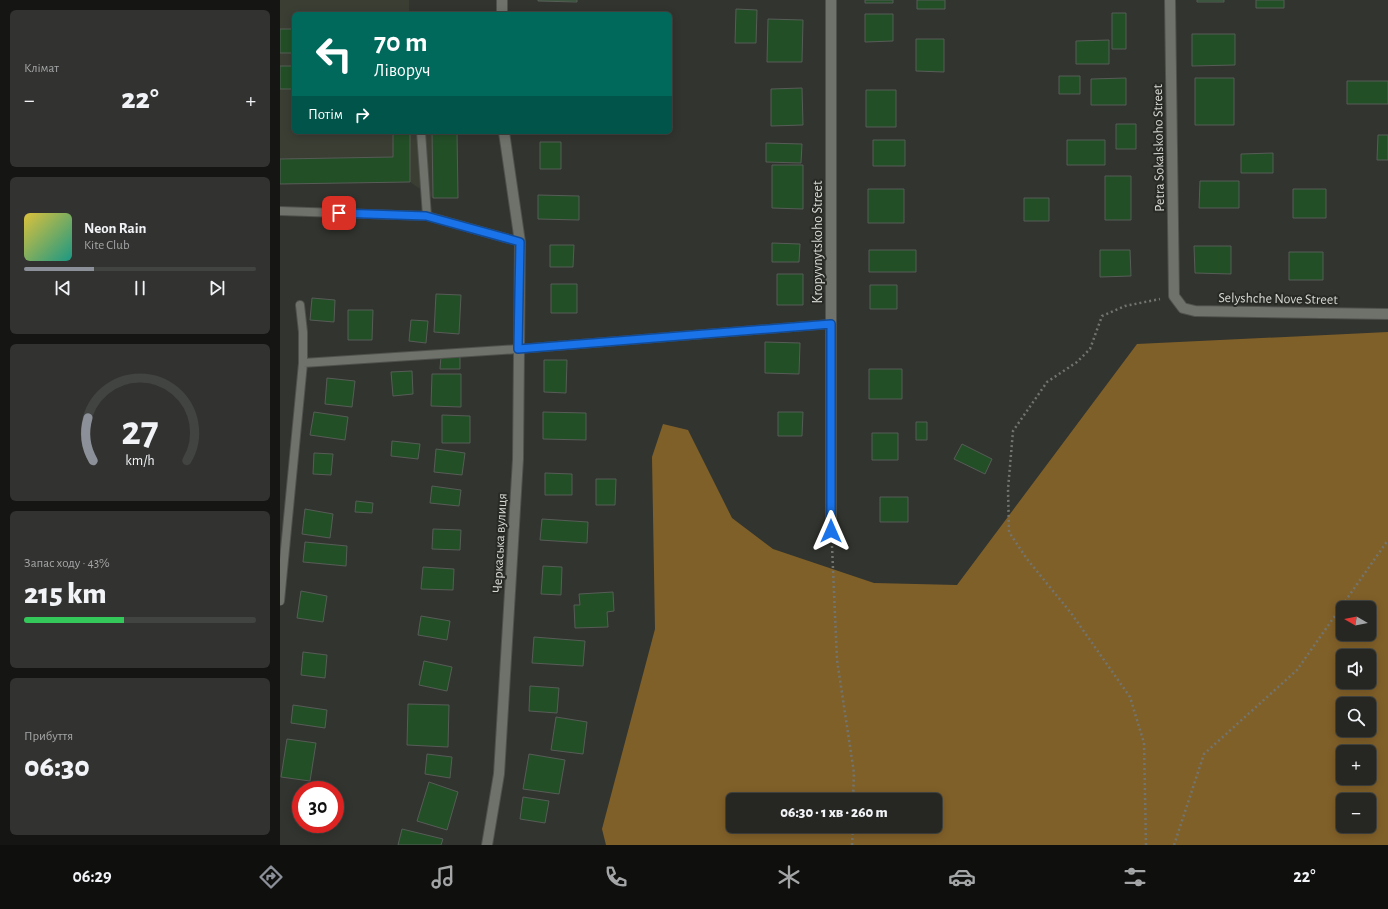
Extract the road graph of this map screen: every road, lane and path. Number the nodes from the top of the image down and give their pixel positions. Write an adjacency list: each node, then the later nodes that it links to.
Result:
1 (502, 0): 4 (street)
2 (831, 0): 13 (street, Kropyvnytskoho Street)
3 (1170, 0): 10 (street, Petra Sokalskoho Street)
4 (502, 12)
5 (421, 134): 8 (lane)
6 (504, 134): 9 (street, Черкаська вулиця)
7 (280, 211): 8 (lane)
8 (426, 216): 9 (lane)
9 (520, 242): 14 (street, Черкаська вулиця)
10 (1174, 296): 12 (street, Selyshche Nove Street); 23 (path)
11 (300, 305): 15 (lane)
12 (1388, 314)
13 (831, 324): 14 (lane); 16 (street, Kropyvnytskoho Street)
14 (518, 349): 15 (lane); 21 (street, Черкаська вулиця)
15 (303, 363): 18 (lane)
16 (831, 531): 19 (path)
17 (1388, 540): 24 (path)
18 (280, 601)
19 (853, 793)
20 (852, 833): 22 (path)
21 (487, 845)
22 (852, 845)
23 (1146, 845)
24 (1174, 845)

